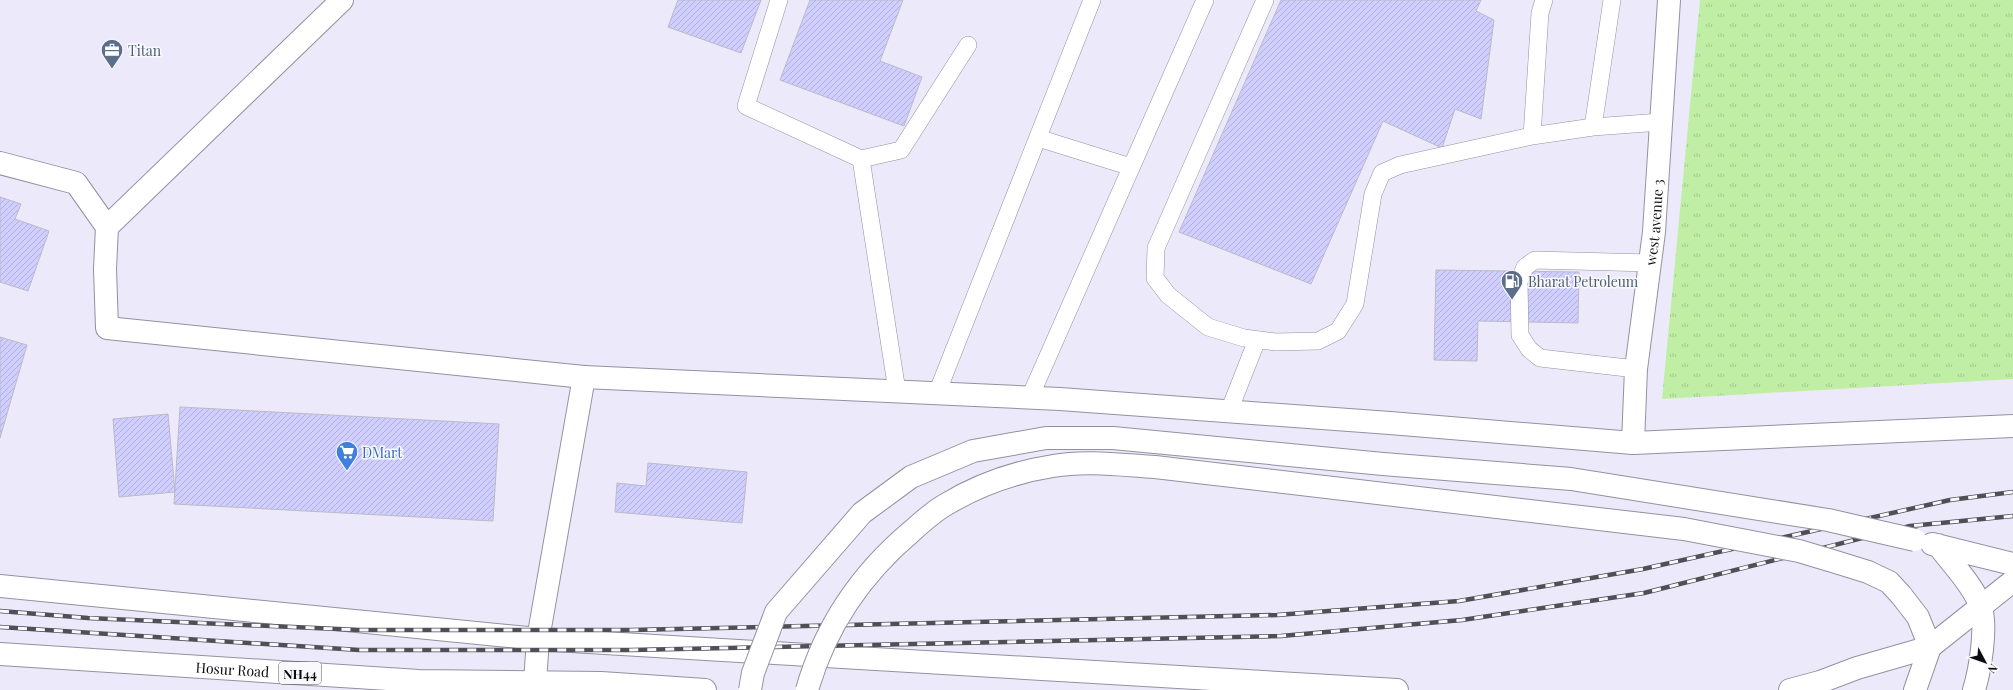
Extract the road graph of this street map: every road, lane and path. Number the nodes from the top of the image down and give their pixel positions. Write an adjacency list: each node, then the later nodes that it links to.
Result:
1 (342, 0): 17 (main road)
2 (779, 0): 14 (lane)
3 (1092, 0): 13 (lane)
4 (1206, 0): 16 (lane)
5 (1265, 0): 19 (lane)
6 (1544, 0): 12 (lane)
7 (1612, 0): 11 (lane)
8 (1669, 0): 10 (main road, west avenue 3)
9 (968, 45): 14 (lane)
10 (1662, 122): 11 (lane); 18 (main road, west avenue 3)
11 (1593, 128): 12 (lane)
12 (1532, 136): 19 (lane)
13 (1038, 138): 16 (lane); 23 (lane)
14 (861, 159): 22 (lane)
15 (0, 163): 17 (main road)
16 (1131, 167): 24 (lane)
17 (107, 227): 21 (main road)
18 (1650, 263): 20 (main road, west avenue 3); 20 (lane)
19 (1257, 340): 25 (lane)
20 (1636, 369): 27 (main road, west avenue 3)
21 (584, 376): 22 (main road); 33 (main road)
22 (897, 391): 23 (main road)
23 (937, 393): 24 (main road)
24 (1030, 397): 25 (main road)
25 (1229, 411): 27 (main road)
26 (2013, 426): 27 (main road)
27 (1633, 444)
28 (1938, 545): 29 (main road); 32 (main road); 38 (main road, bridge)
29 (2013, 564)
30 (2013, 581): 32 (main road)
31 (0, 586): 33 (main road)
32 (1981, 608): 34 (main road); 43 (main road)
33 (538, 638): 36 (main road); 40 (main road)
34 (1930, 647): 39 (main road, bridge); 41 (main road); 42 (main road)
35 (0, 654): 36 (main road, Hosur Road / NH44)
36 (535, 682): 37 (main road, Hosur Road / NH44)
37 (705, 690)
38 (750, 690)
39 (807, 690)
40 (1397, 690)
41 (1790, 690)
42 (1914, 690)
43 (1974, 690)

